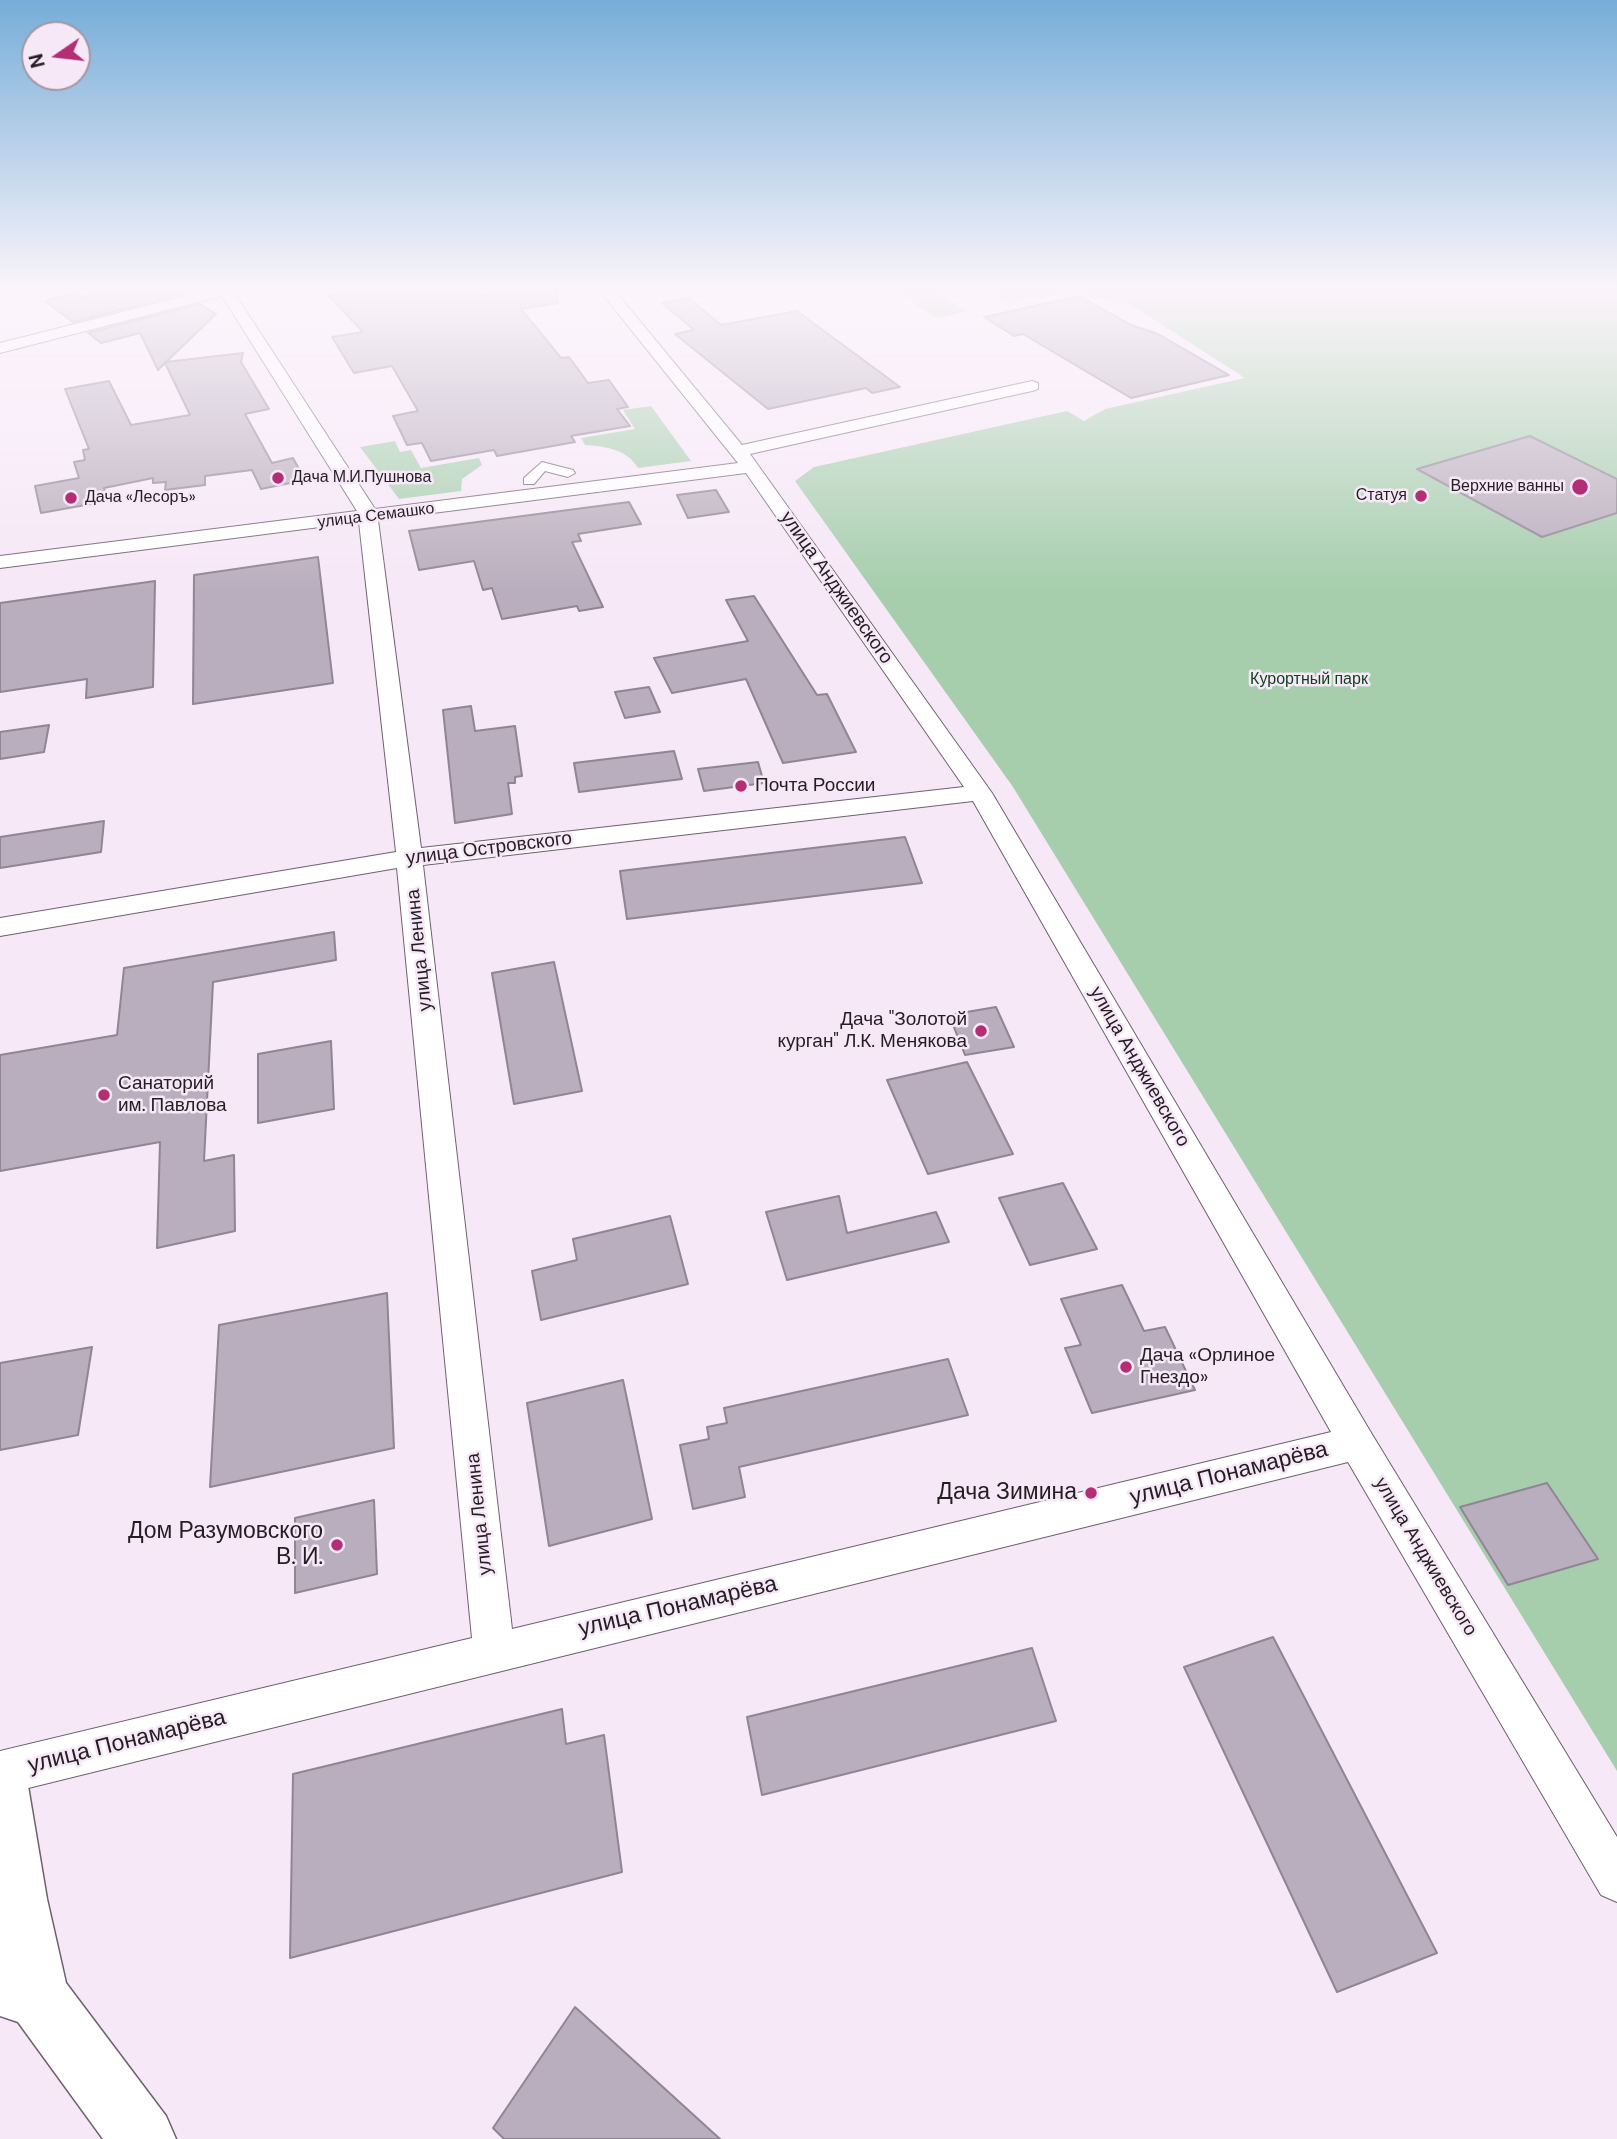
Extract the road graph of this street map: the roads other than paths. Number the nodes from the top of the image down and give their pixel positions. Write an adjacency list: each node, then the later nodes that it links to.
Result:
1 (292, 391): 7 (street, улица Ленина)
2 (688, 391): 4 (street, улица Анджиевского)
3 (1013, 391): 4 (street, улица Семашко)
4 (744, 459): 7 (street, улица Семашко); 9 (street, улица Анджиевского)
5 (568, 473): 6 (street)
6 (529, 481)
7 (368, 517): 8 (street, улица Семашко); 10 (street, улица Ленина)
8 (0, 562)
9 (980, 793): 10 (street, улица Островского); 12 (street, улица Анджиевского)
10 (410, 858): 11 (street, улица Островского); 13 (street, улица Ленина)
11 (0, 927)
12 (1357, 1443): 13 (street, улица Понамарёва); 17 (street, улица Анджиевского)
13 (494, 1651): 14 (street, улица Понамарёва)
14 (0, 1773)
15 (0, 1786): 16 (main road); 18 (main road)
16 (0, 1815)
17 (1617, 1879)
18 (19, 1991): 19 (main road)
19 (143, 2139)

